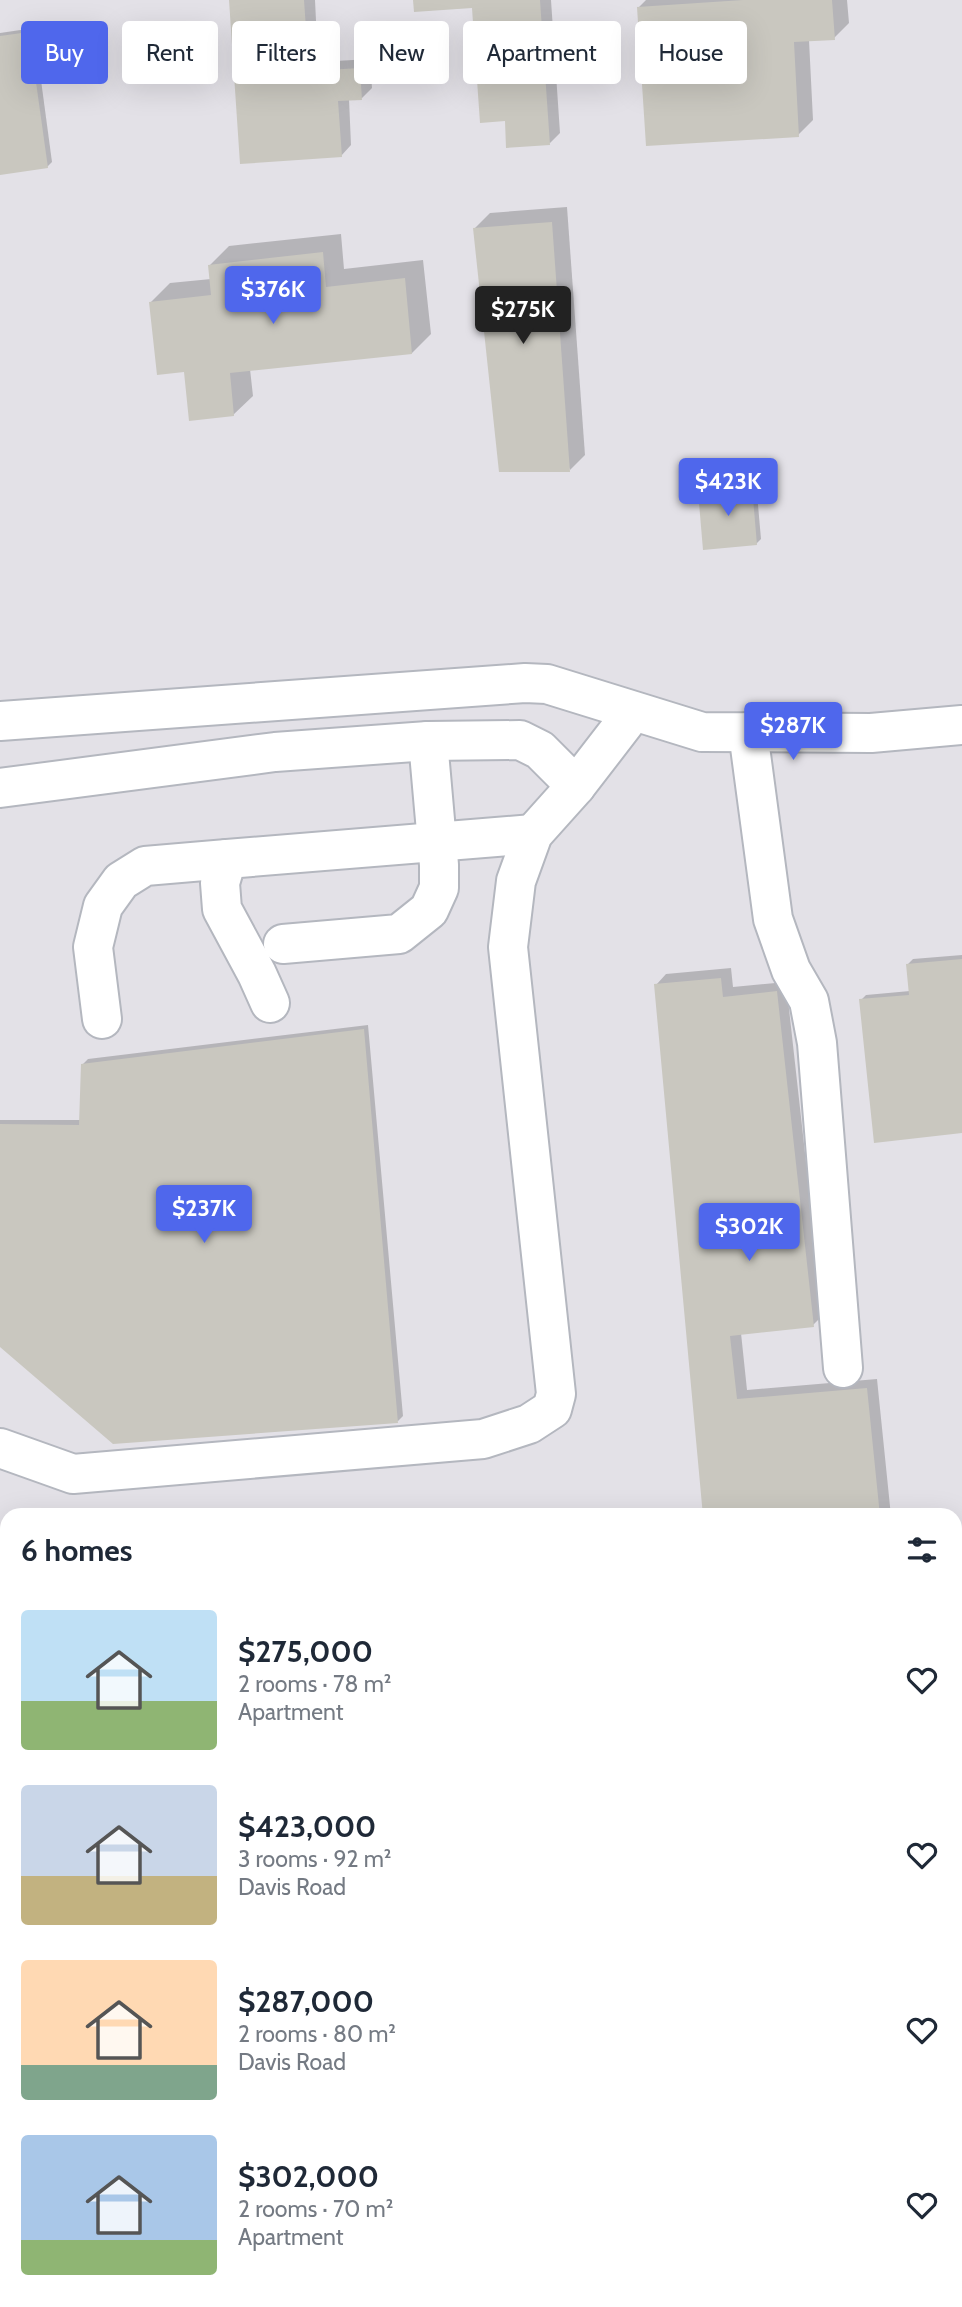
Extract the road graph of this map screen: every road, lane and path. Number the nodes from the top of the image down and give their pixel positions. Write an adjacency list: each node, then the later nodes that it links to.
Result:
1 (633, 712): 2 (street); 4 (street); 6 (street)
2 (0, 721)
3 (962, 725): 4 (street)
4 (748, 732): 14 (street)
5 (428, 741): 6 (street); 7 (street); 9 (street)
6 (576, 786): 8 (street)
7 (0, 788)
8 (533, 834): 9 (street); 15 (street)
9 (437, 841): 10 (street); 11 (street)
10 (228, 859): 12 (street); 13 (street)
11 (283, 944)
12 (270, 1003)
13 (102, 1018)
14 (843, 1368)
15 (0, 1448)

